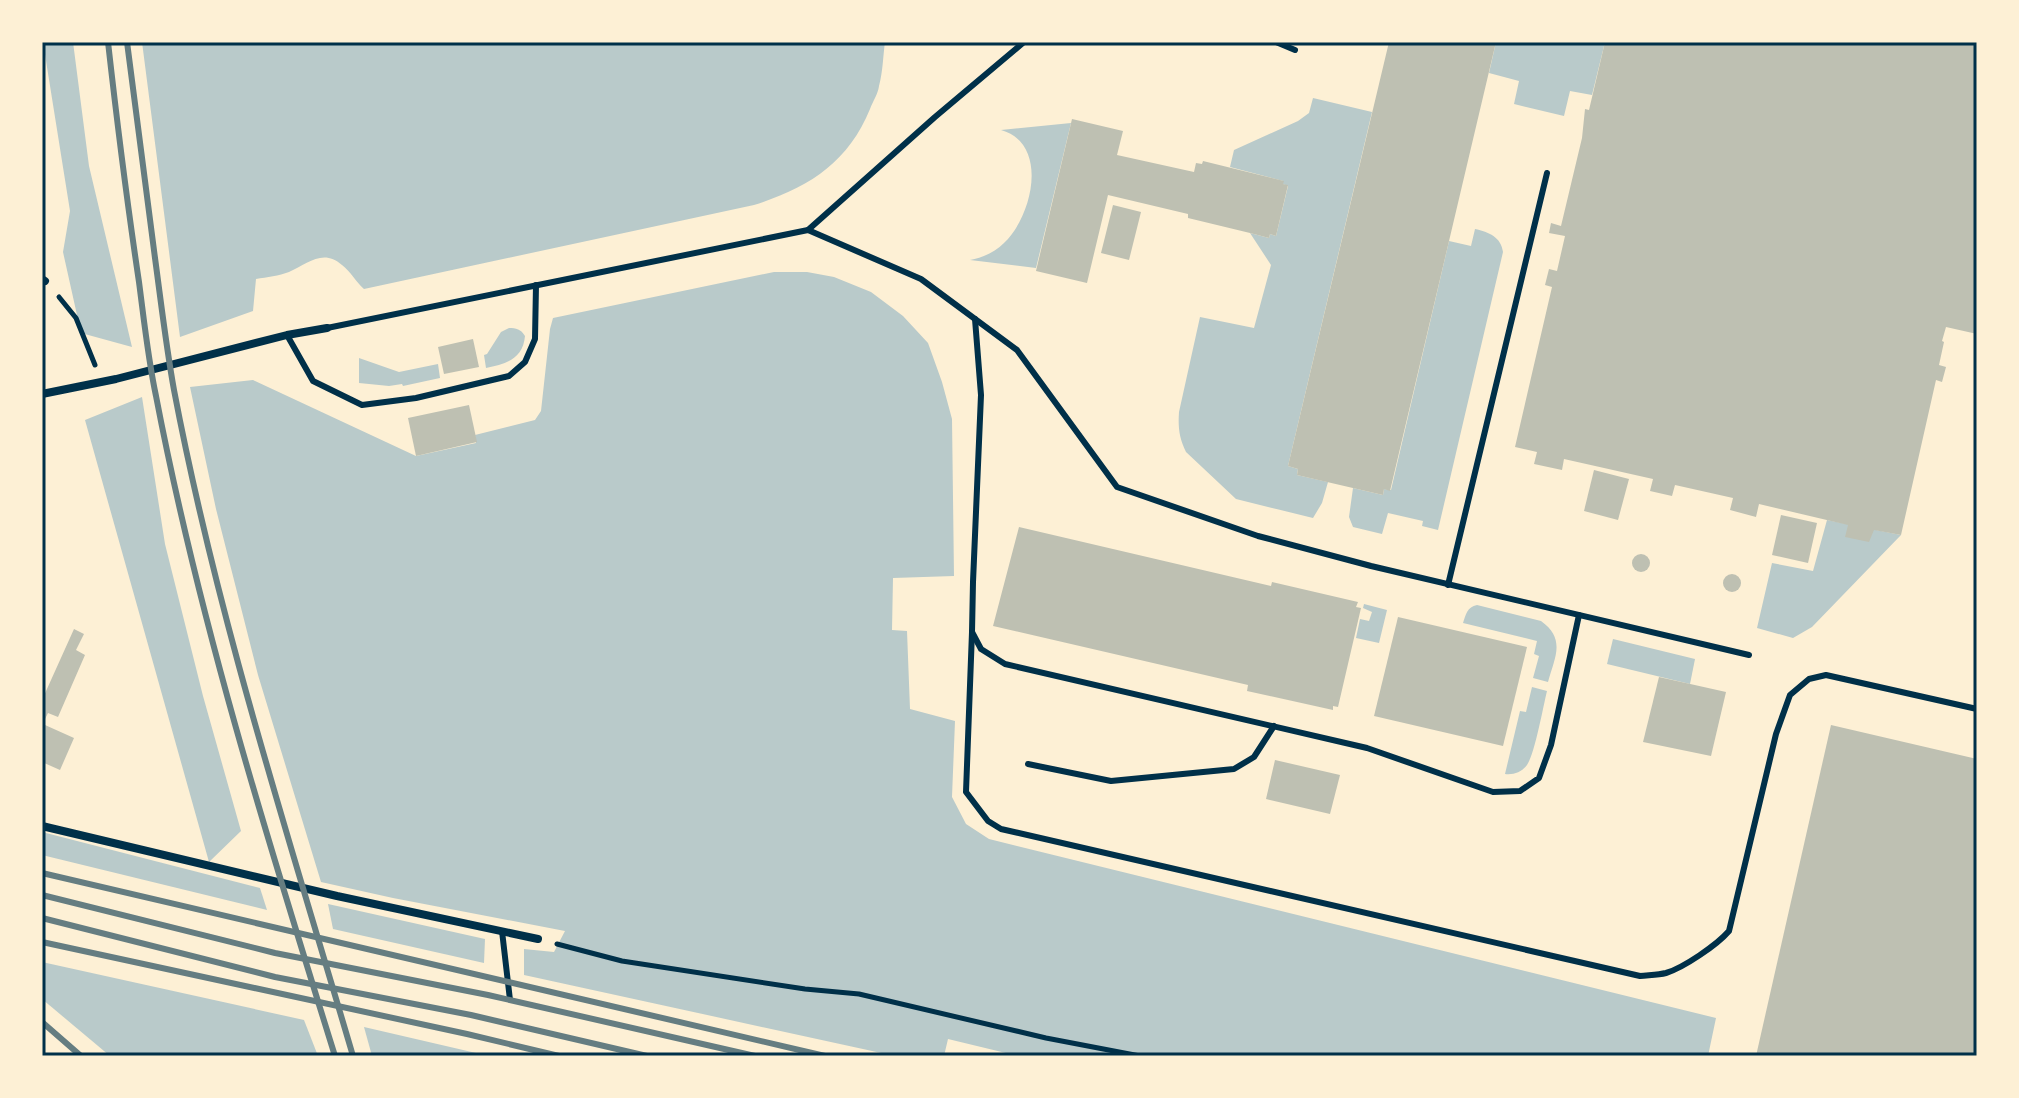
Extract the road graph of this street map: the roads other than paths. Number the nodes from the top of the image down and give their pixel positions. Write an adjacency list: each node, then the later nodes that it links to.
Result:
1 (1024, 42): 5 (lane)
2 (1276, 42): 3 (lane)
3 (1295, 50)
4 (1547, 173): 11 (lane)
5 (808, 230): 6 (lane); 7 (lane)
6 (536, 285): 8 (lane); 9 (lane)
7 (975, 319): 11 (lane); 13 (lane)
8 (327, 328): 9 (street)
9 (287, 335): 10 (street)
10 (42, 394)
11 (1448, 585): 12 (lane)
12 (1579, 615): 14 (lane); 16 (lane)
13 (972, 632): 15 (lane); 16 (lane)
14 (1749, 655)
15 (1977, 709)
16 (1274, 726): 17 (lane)
17 (1028, 764)
18 (42, 826): 19 (street)
19 (502, 931): 20 (street); 21 (lane)
20 (538, 939)
21 (510, 1000)

